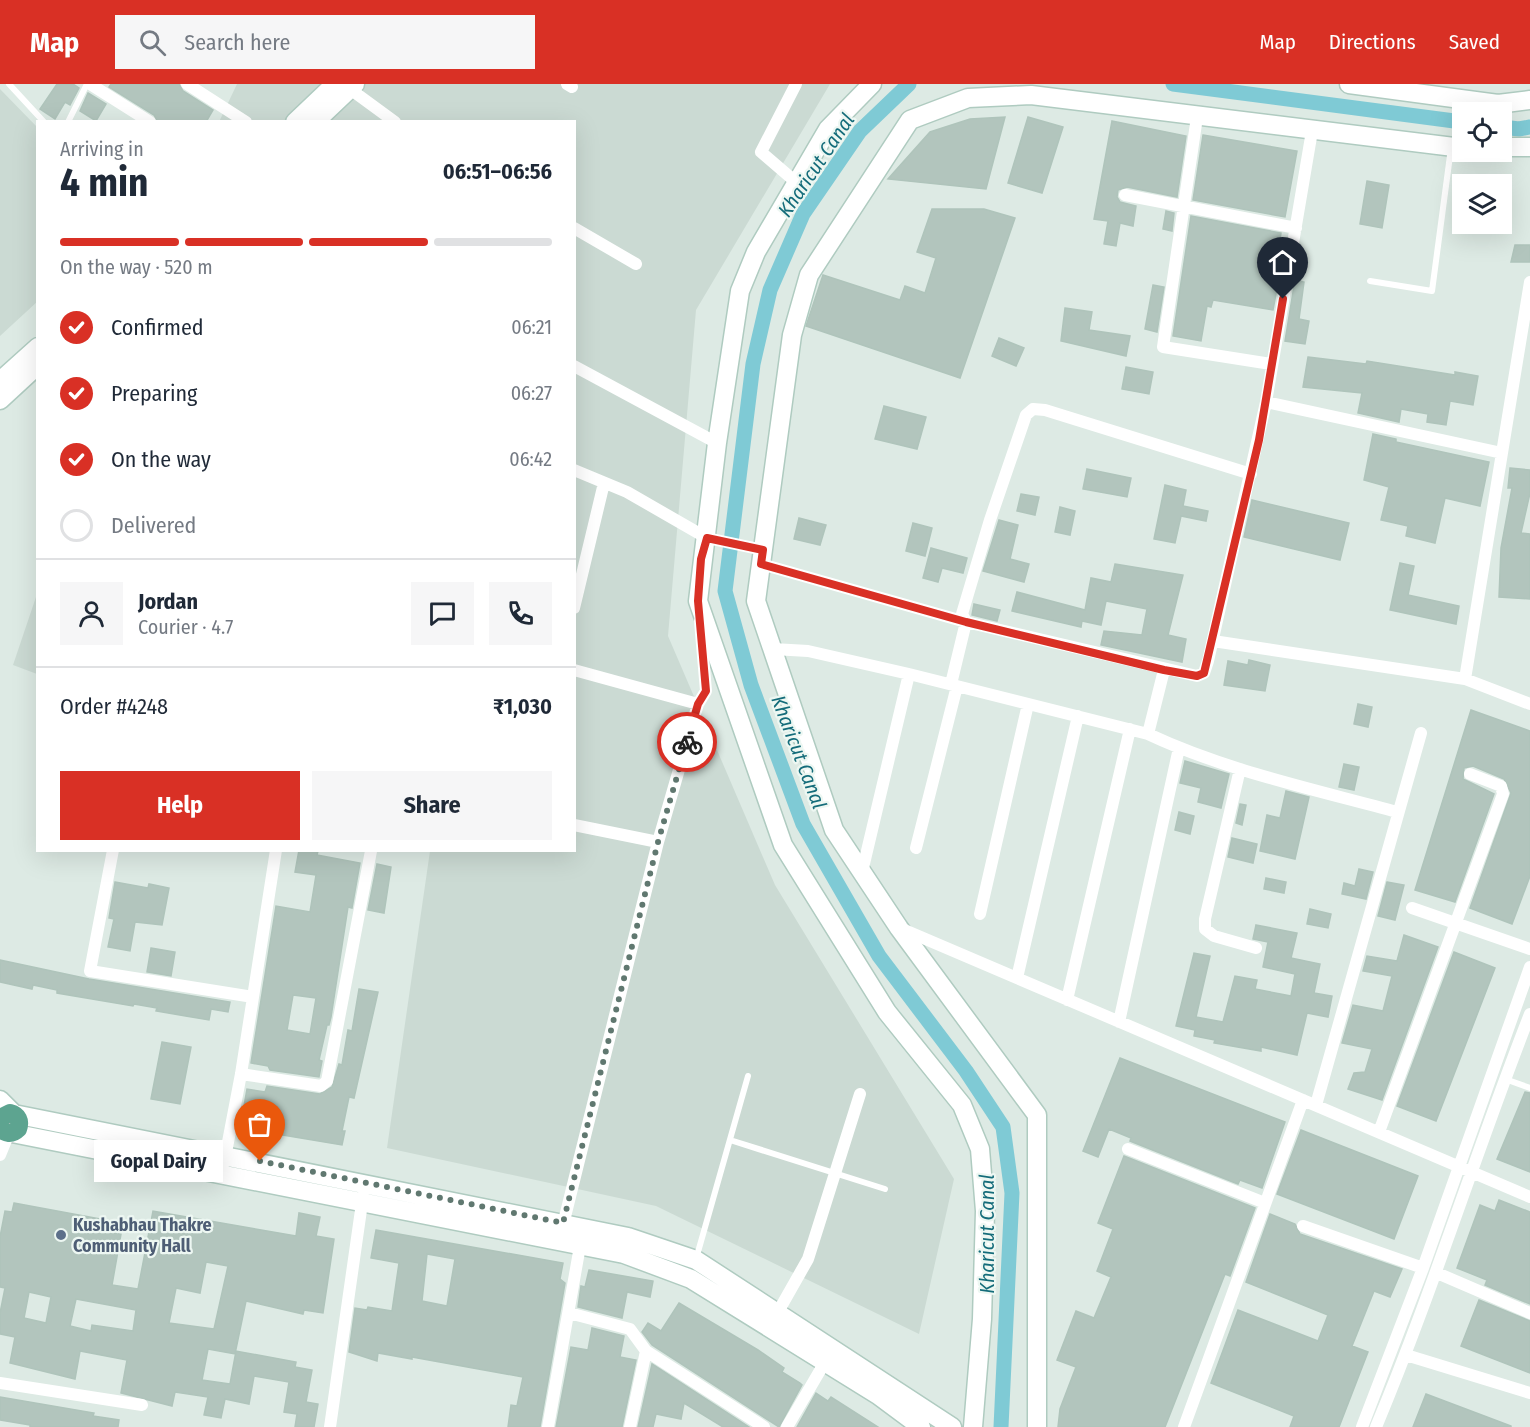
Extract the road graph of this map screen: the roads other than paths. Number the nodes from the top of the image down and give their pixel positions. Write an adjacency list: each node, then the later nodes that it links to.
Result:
1 (9, 84): 11 (lane)
2 (88, 84): 12 (lane); 13 (street)
3 (187, 84): 14 (street)
4 (796, 84): 23 (street)
5 (872, 84): 23 (street)
6 (1348, 84): 8 (street)
7 (346, 86): 15 (street); 16 (street); 17 (street)
8 (1415, 88): 9 (street)
9 (1530, 100)
10 (1197, 117): 18 (street); 25 (street); 44 (street)
11 (42, 120)
12 (69, 120)
13 (147, 120)
14 (243, 120)
15 (298, 120)
16 (317, 120)
17 (392, 120)
18 (1312, 131): 19 (street); 26 (street)
19 (1452, 147)
20 (1512, 147): 21 (street)
21 (1530, 147)
22 (1455, 162): 29 (lane)
23 (797, 183): 38 (street)
24 (1125, 195): 25 (street)
25 (1183, 206): 26 (street); 32 (street)
26 (1296, 228): 32 (street)
27 (576, 229): 28 (street)
28 (636, 264)
29 (1370, 281)
30 (1530, 282): 39 (street)
31 (36, 349): 35 (street)
32 (1271, 364): 37 (street)
33 (36, 367): 36 (street)
34 (576, 367): 38 (street)
35 (0, 381)
36 (0, 399)
37 (1266, 402): 39 (street); 41 (street)
38 (717, 443): 43 (street)
39 (1502, 453): 53 (street)
40 (576, 471): 42 (street)
41 (1251, 474): 47 (street); 48 (street)
42 (604, 483): 43 (street); 45 (street)
43 (709, 539): 44 (street); 46 (street)
44 (761, 555): 47 (street); 49 (street)
45 (576, 600)
46 (698, 601): 55 (street); 133 (street)
47 (966, 622): 50 (street); 54 (street)
48 (1213, 641): 50 (street); 53 (street)
49 (773, 649): 52 (street); 72 (street)
50 (1164, 670): 60 (street)
51 (576, 671): 55 (street)
52 (909, 674): 54 (street); 72 (street)
53 (1465, 679): 57 (street)
54 (954, 685): 56 (street); 68 (street)
55 (698, 704): 67 (street)
56 (1028, 704): 58 (street); 74 (street)
57 (1530, 704)
58 (1078, 716): 59 (street); 80 (street)
59 (1131, 729): 60 (street); 82 (street)
60 (1148, 734): 62 (street)
61 (1421, 734): 65 (street)
62 (1179, 748): 63 (street); 84 (street)
63 (1240, 769): 65 (street); 77 (street)
64 (1470, 774): 75 (street)
65 (1397, 812): 92 (street)
66 (576, 825): 67 (street)
67 (658, 842): 109 (street)
68 (916, 848)
69 (113, 852): 81 (street)
70 (276, 852): 81 (street)
71 (370, 852): 85 (street)
72 (862, 872): 76 (street)
73 (1412, 908): 75 (street)
74 (980, 914)
75 (1456, 923): 78 (street); 95 (street)
76 (899, 928): 80 (street); 134 (street)
77 (1256, 948)
78 (1530, 949)
79 (1530, 967): 101 (street)
80 (1017, 978): 82 (street)
81 (253, 997): 85 (street)
82 (1067, 1000): 84 (street)
83 (1530, 1014): 87 (street)
84 (1119, 1022): 91 (street)
85 (241, 1074): 100 (street)
86 (748, 1076): 96 (lane)
87 (1504, 1078): 88 (lane); 101 (street)
88 (1530, 1088)
89 (860, 1094): 102 (street)
90 (0, 1100): 93 (street)
91 (1302, 1100): 92 (street); 108 (street)
92 (1316, 1105): 95 (street)
93 (7, 1125): 94 (street); 97 (street); 99 (street)
94 (85, 1128): 97 (street); 100 (street)
95 (1379, 1132): 101 (street)
96 (730, 1140): 102 (lane); 113 (lane)
97 (82, 1147): 103 (street)
98 (1128, 1149): 108 (street)
99 (0, 1155)
100 (225, 1155): 103 (street); 104 (street)
101 (1465, 1169): 106 (street); 114 (street); 115 (street)
102 (836, 1173): 105 (lane); 116 (street)
103 (222, 1175): 107 (street)
104 (365, 1183): 107 (street); 109 (street)
105 (885, 1189)
106 (1530, 1197)
107 (362, 1203): 111 (street); 126 (street)
108 (1265, 1203): 135 (street)
109 (563, 1223): 111 (street); 113 (street)
110 (1303, 1227): 114 (street)
111 (559, 1242): 112 (street)
112 (580, 1246): 117 (street); 119 (street)
113 (696, 1260): 116 (street)
114 (1423, 1268): 136 (street)
115 (1437, 1273): 118 (street); 121 (street)
116 (779, 1311): 119 (street); 132 (street)
117 (569, 1313): 120 (street); 127 (street)
118 (1530, 1313)
119 (769, 1328): 122 (street)
120 (646, 1351): 128 (street); 129 (street)
121 (1406, 1355): 124 (street); 137 (street)
122 (825, 1362): 130 (street); 131 (street)
123 (0, 1383): 125 (street)
124 (1530, 1393)
125 (142, 1405)
126 (330, 1427)
127 (548, 1427)
128 (630, 1427)
129 (764, 1427)
130 (787, 1427)
131 (921, 1427)
132 (952, 1427)
133 (974, 1427)
134 (1037, 1427)
135 (1184, 1427)
136 (1362, 1427)
137 (1376, 1427)

